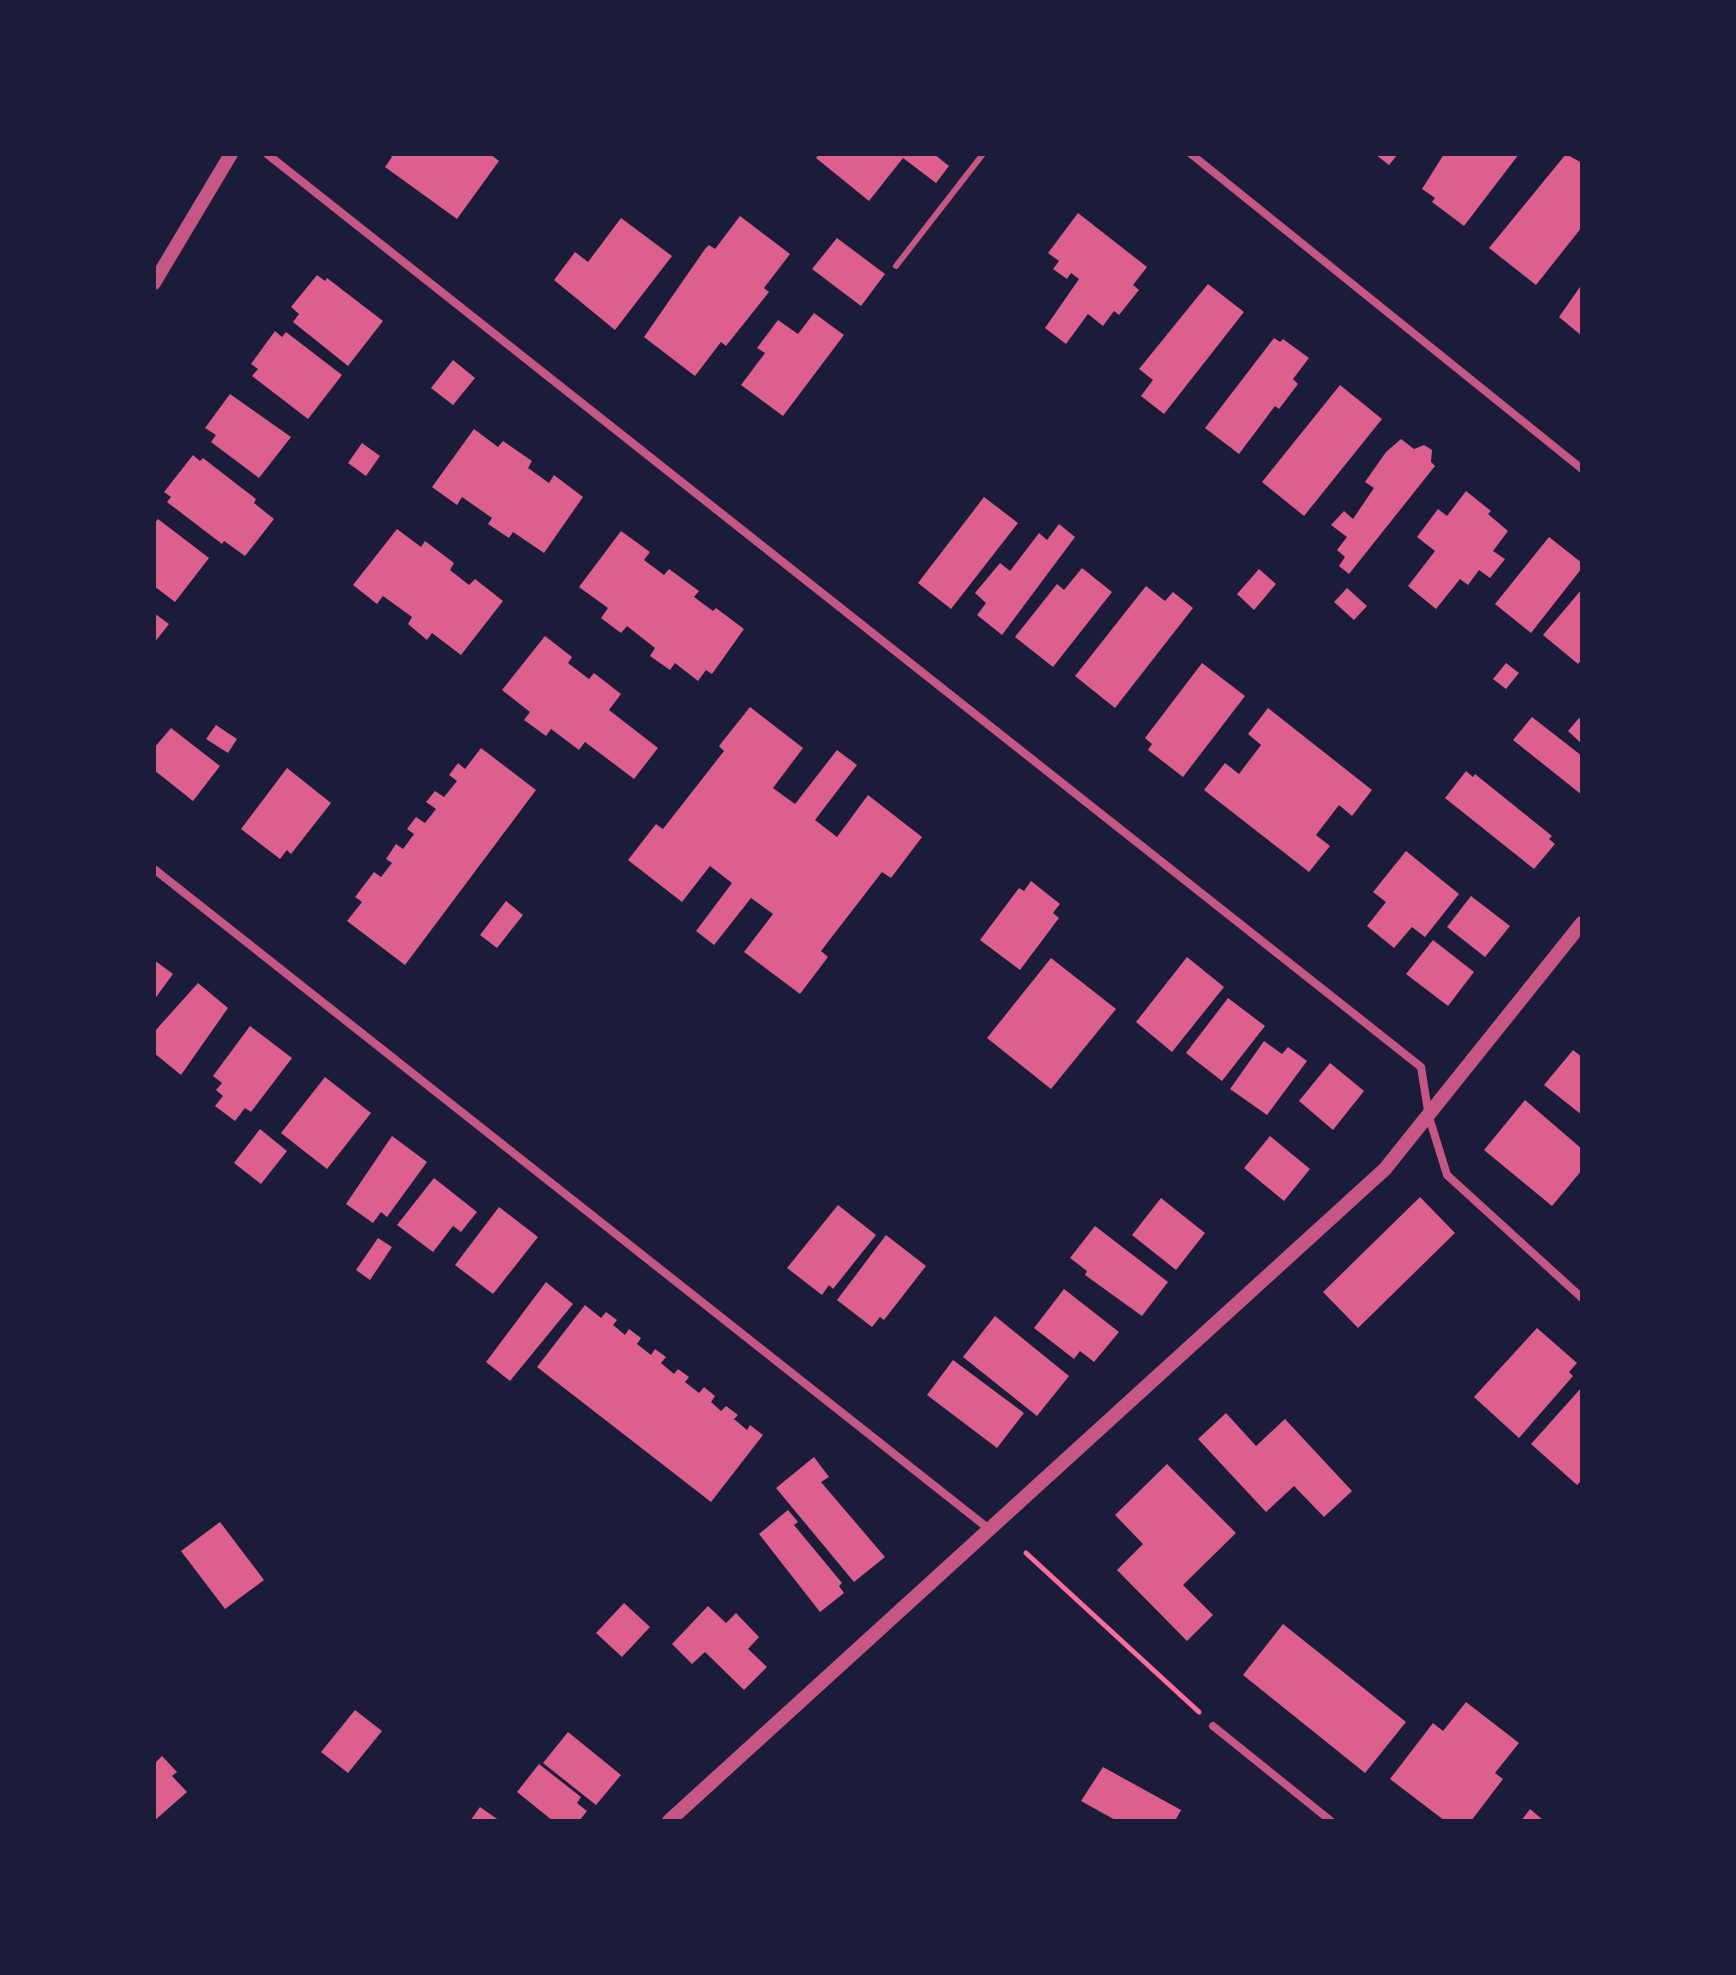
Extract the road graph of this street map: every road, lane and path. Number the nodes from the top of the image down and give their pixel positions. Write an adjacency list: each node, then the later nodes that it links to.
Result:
1 (231, 154): 6 (street)
2 (267, 154): 10 (street)
3 (983, 154): 5 (lane)
4 (1191, 154): 7 (street)
5 (896, 266)
6 (154, 283)
7 (1582, 469)
8 (154, 869): 12 (street)
9 (1582, 923): 10 (street)
10 (1429, 1117): 11 (street); 12 (street)
11 (1582, 1298)
12 (989, 1529): 15 (street)
13 (1026, 1553): 14 (path)
14 (1213, 1726): 16 (street)
15 (669, 1821)
16 (1331, 1821)

